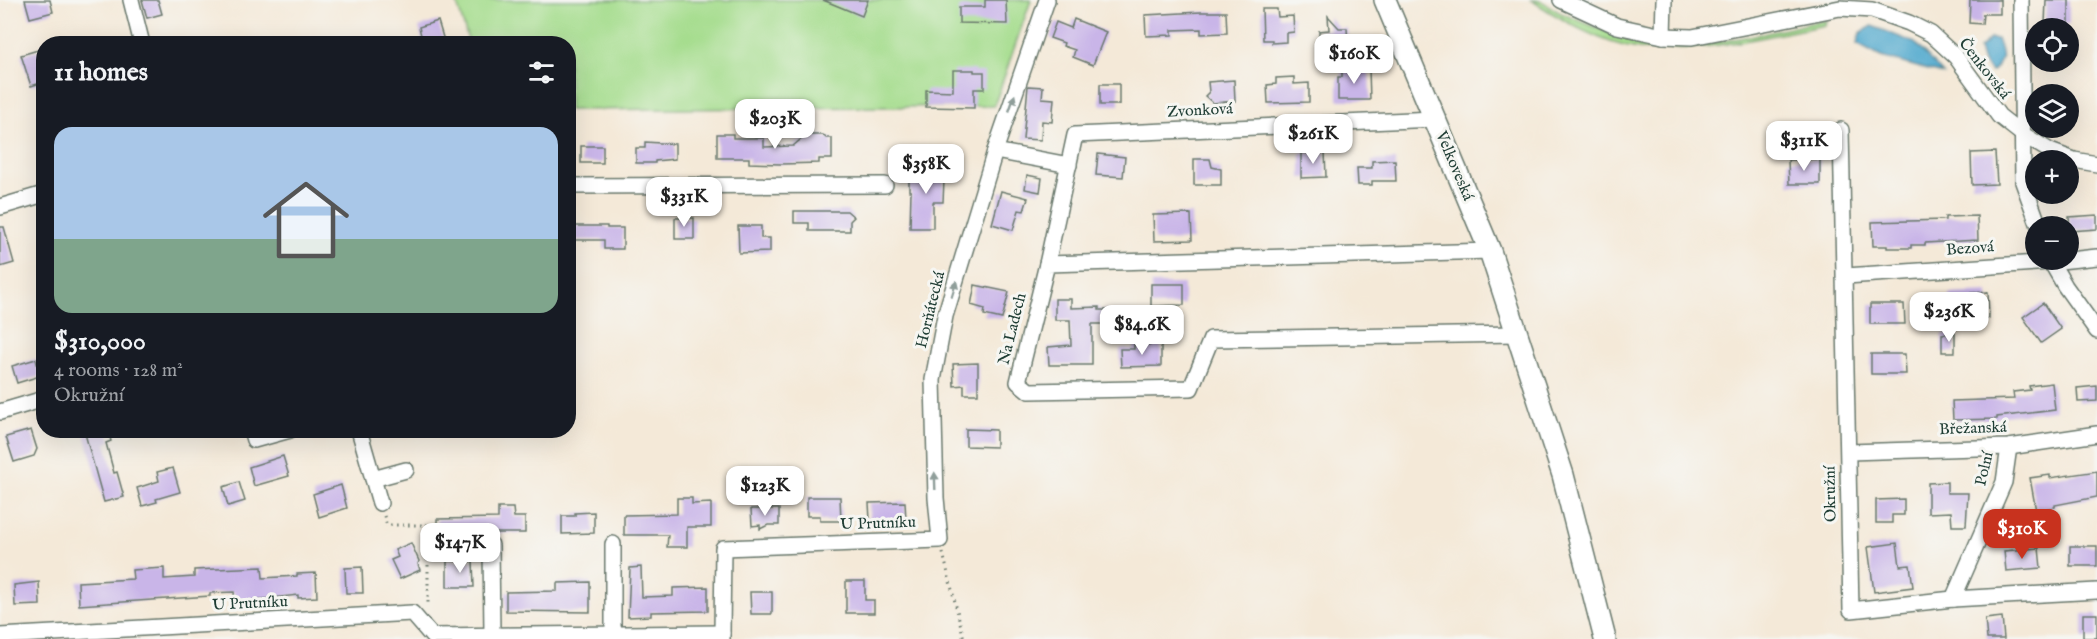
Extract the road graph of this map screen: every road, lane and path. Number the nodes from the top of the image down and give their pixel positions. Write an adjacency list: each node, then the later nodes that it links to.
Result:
1 (131, 0): 8 (street)
2 (1047, 0): 13 (street, Horňátecká, one-way to 2)
3 (1386, 0): 10 (street, Velkoveská)
4 (1561, 0): 9 (street, Čenkovská)
5 (1664, 0): 9 (street)
6 (2021, 0): 12 (street)
7 (1841, 4): 9 (street, Čenkovská); 12 (street, Čenkovská)
8 (140, 36)
9 (1663, 36)
10 (1434, 119): 15 (street, Zvonková); 21 (street, Velkoveská)
11 (1841, 130): 27 (street, Okružní)
12 (2022, 134): 14 (street, Čenkovská); 20 (street)
13 (995, 151): 15 (street); 39 (street, Horňátecká, one-way to 13)
14 (2097, 164)
15 (1069, 165): 25 (street)
16 (885, 185): 17 (street)
17 (576, 186)
18 (36, 196): 19 (street)
19 (0, 207)
20 (2035, 216)
21 (1490, 251): 25 (street); 29 (street, Velkoveská)
22 (2097, 257): 23 (street, Bezová)
23 (2079, 259)
24 (2025, 263): 27 (street, Bezová)
25 (1047, 264): 29 (street, Na Ladech)
26 (2056, 270): 28 (street)
27 (1845, 276): 35 (street, Okružní)
28 (2097, 331)
29 (1517, 334): 50 (street, Velkoveská)
30 (36, 401): 31 (street)
31 (0, 412)
32 (2097, 434): 34 (street, Břežanská)
33 (362, 438): 37 (street)
34 (2009, 447): 35 (street, Břežanská); 43 (street, Polní)
35 (1849, 452): 43 (street, Okružní)
36 (405, 470): 37 (street)
37 (373, 479): 38 (street)
38 (380, 503): 44 (path)
39 (940, 540): 48 (street, U Prutníku); 49 (path)
40 (491, 544): 46 (street)
41 (613, 544): 45 (street)
42 (2097, 591): 43 (street, Okružní)
43 (1953, 599)
44 (428, 632): 46 (street, U Prutníku); 47 (street, U Prutníku)
45 (613, 634): 46 (street, U Prutníku); 48 (street, U Prutníku)
46 (492, 635)
47 (0, 636)
48 (722, 636)
49 (964, 639)
50 (1605, 639)

